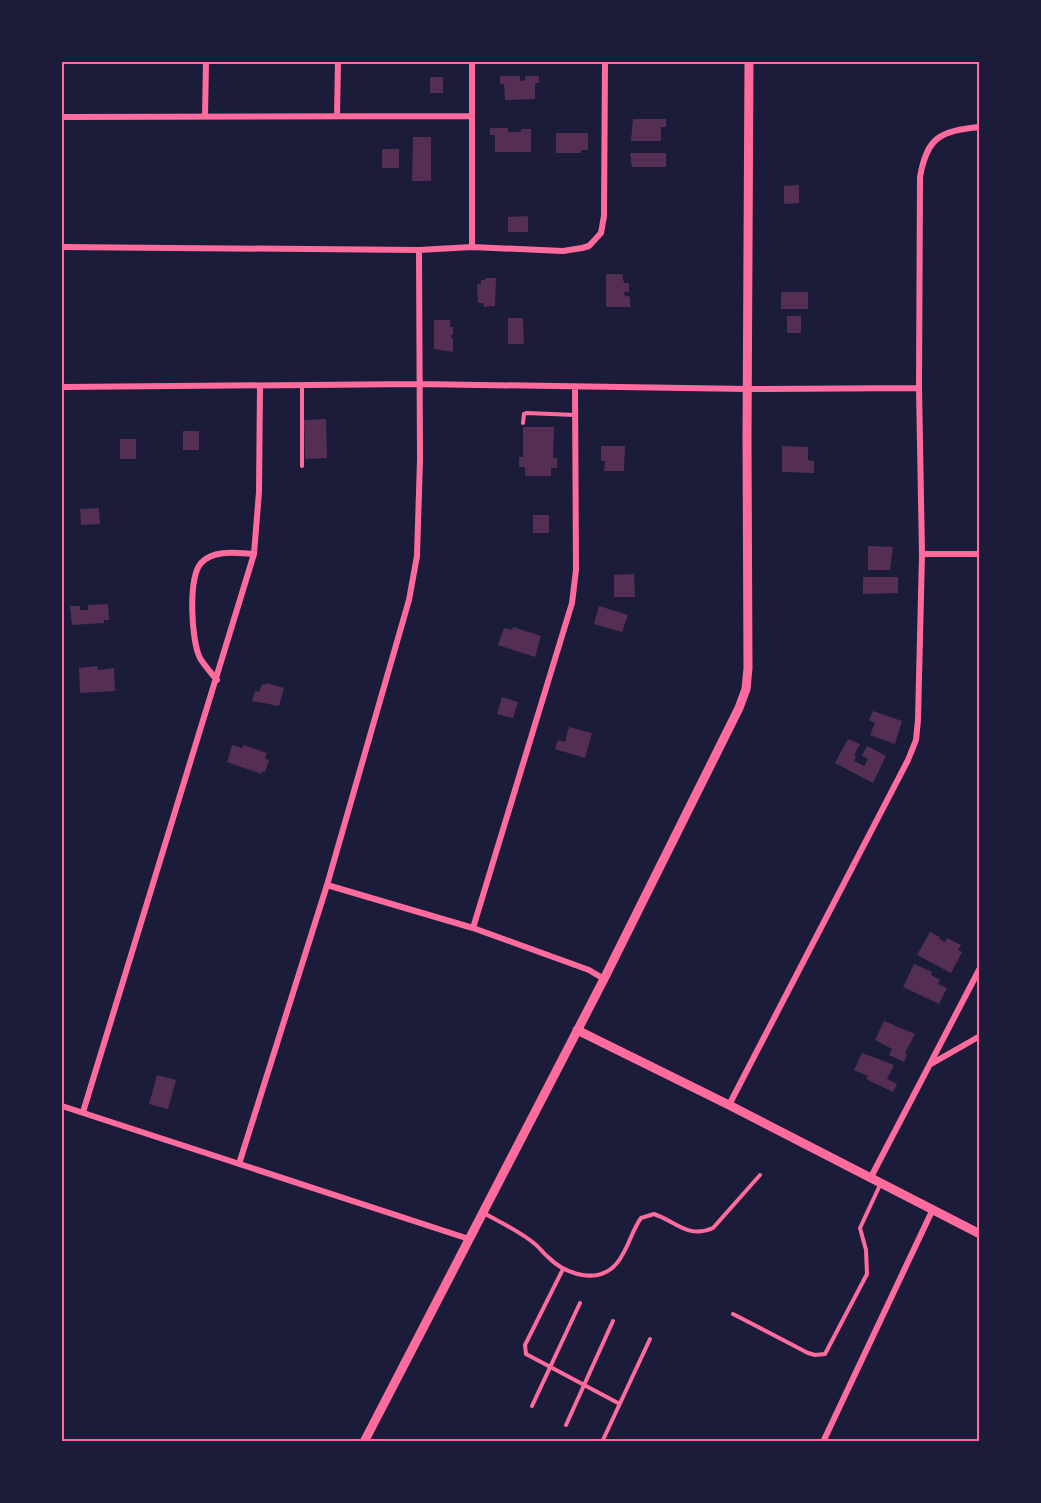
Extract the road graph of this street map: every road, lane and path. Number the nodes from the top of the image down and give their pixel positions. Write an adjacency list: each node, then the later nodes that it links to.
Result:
1 (206, 62): 6 (street)
2 (338, 62): 7 (street)
3 (472, 62): 8 (street)
4 (605, 62): 12 (street)
5 (749, 62): 20 (street)
6 (205, 116): 7 (street); 9 (street)
7 (337, 116): 8 (street)
8 (471, 116): 12 (street)
9 (62, 117)
10 (980, 127): 19 (street)
11 (62, 247): 13 (street)
12 (472, 247): 13 (street)
13 (418, 250): 14 (street)
14 (418, 384): 16 (street); 18 (street); 28 (street)
15 (261, 386): 16 (street); 17 (street); 26 (street)
16 (302, 386): 23 (lane)
17 (62, 387)
18 (574, 387): 20 (street); 21 (street)
19 (919, 388): 20 (street); 24 (street)
20 (748, 389): 31 (street)
21 (575, 416): 22 (lane); 29 (street)
22 (523, 423)
23 (302, 466)
24 (922, 554): 25 (street); 35 (street)
25 (980, 554)
26 (254, 555): 27 (street); 27 (street)
27 (217, 680): 37 (street)
28 (327, 885): 29 (street); 38 (street)
29 (473, 928): 31 (street)
30 (980, 968): 34 (street)
31 (604, 979): 32 (street)
32 (577, 1030): 35 (street); 43 (street)
33 (980, 1036): 34 (street)
34 (930, 1064): 40 (street)
35 (729, 1105): 40 (street)
36 (62, 1106): 37 (street)
37 (83, 1112): 38 (street)
38 (239, 1164): 45 (street)
39 (760, 1174): 46 (lane)
40 (870, 1179): 41 (street)
41 (881, 1184): 42 (street); 48 (lane)
42 (932, 1210): 44 (street); 58 (street)
43 (483, 1213): 45 (street); 46 (lane)
44 (979, 1234)
45 (469, 1239): 56 (street)
46 (563, 1269): 51 (lane)
47 (580, 1303): 51 (lane)
48 (733, 1314)
49 (613, 1321): 52 (lane)
50 (650, 1339): 53 (lane)
51 (550, 1367): 52 (lane); 54 (lane)
52 (584, 1385): 53 (lane); 55 (lane)
53 (618, 1403): 57 (lane)
54 (532, 1406)
55 (566, 1425)
56 (364, 1442)
57 (602, 1442)
58 (823, 1442)

